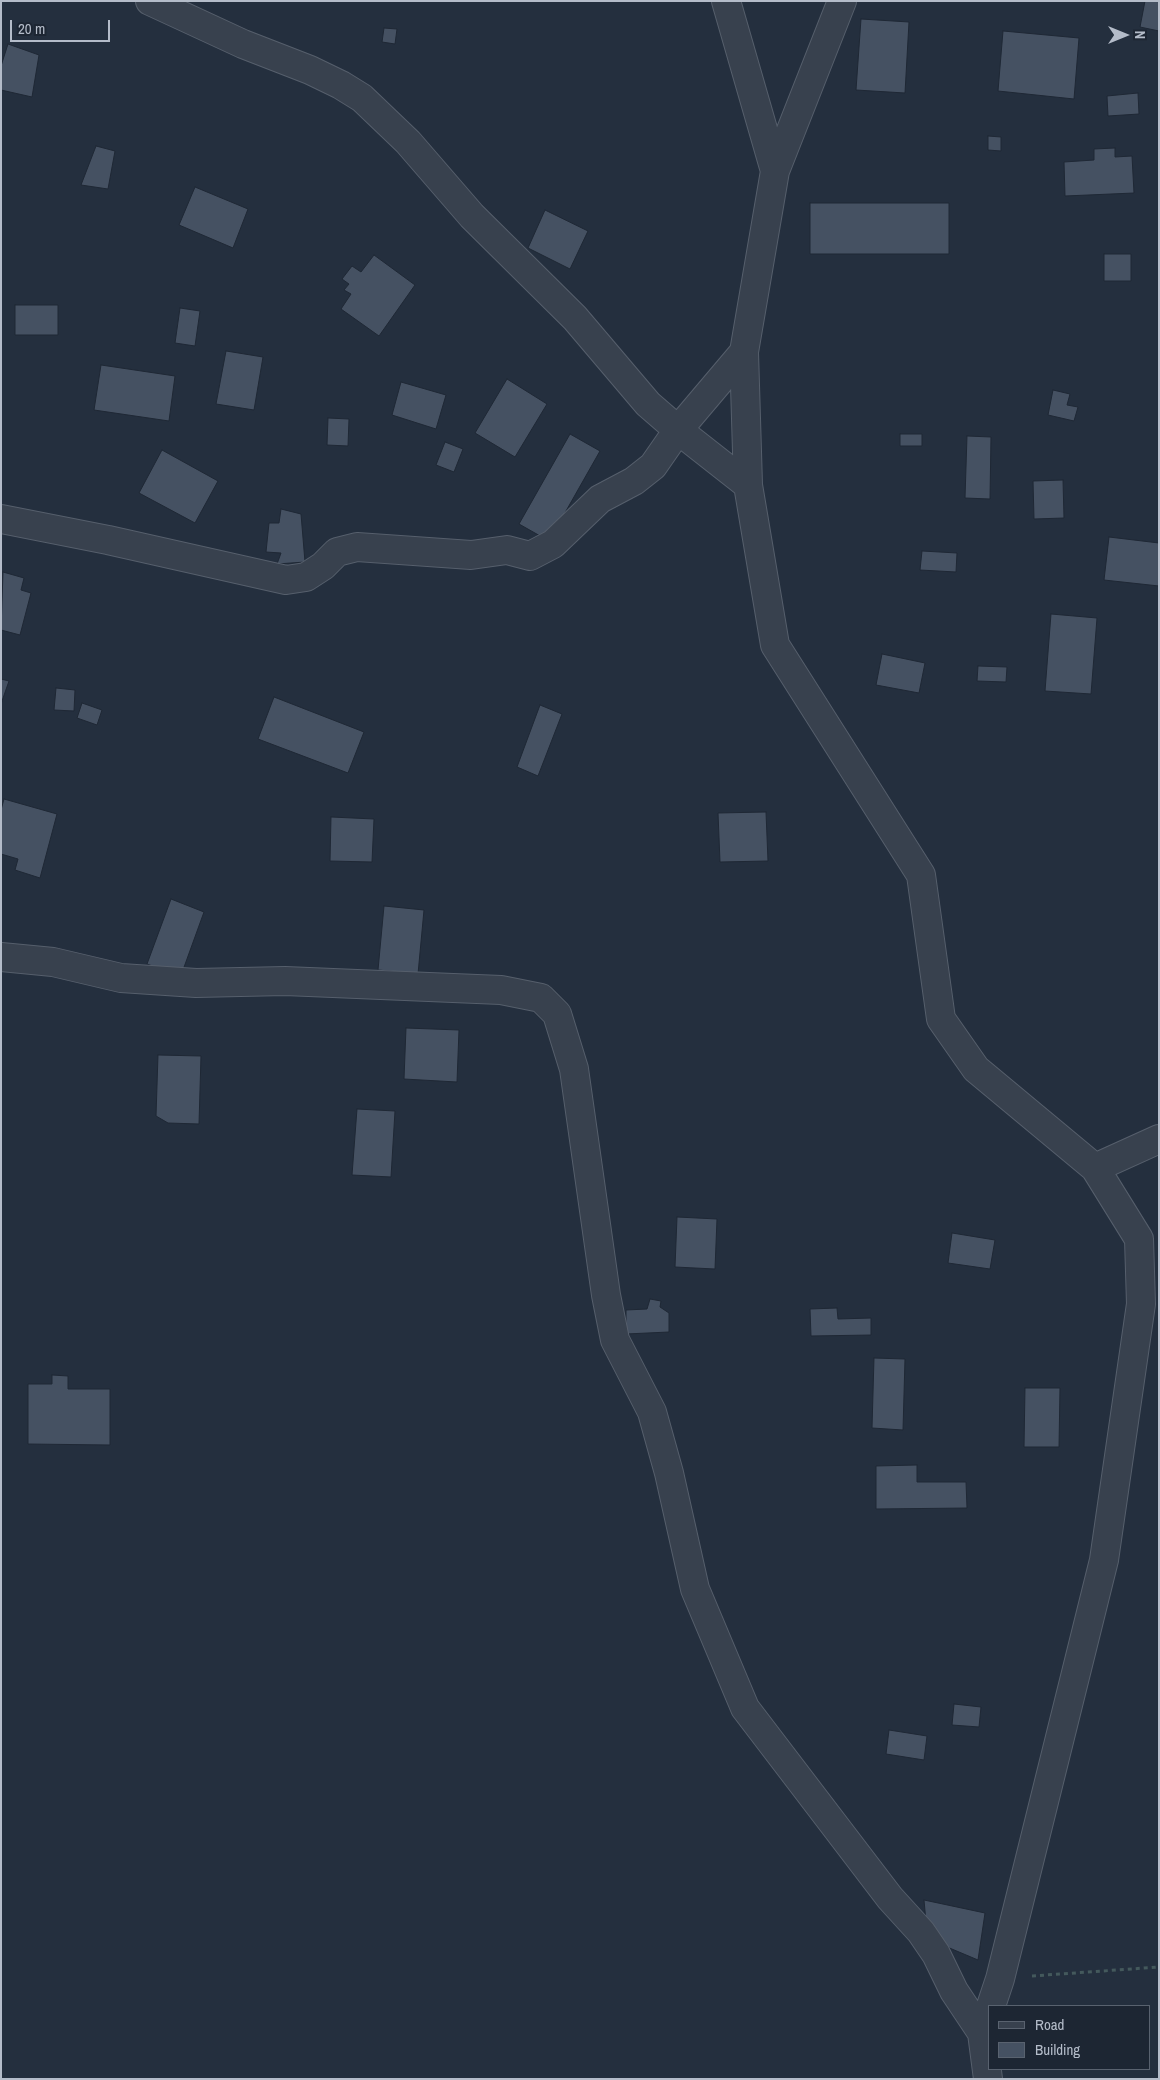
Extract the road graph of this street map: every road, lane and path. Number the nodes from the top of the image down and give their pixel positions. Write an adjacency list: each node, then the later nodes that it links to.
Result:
1 (150, 1): 6 (street)
2 (726, 1): 4 (street)
3 (842, 1): 4 (street)
4 (776, 171): 5 (street)
5 (744, 352): 6 (street); 7 (street)
6 (678, 430): 7 (street); 8 (street)
7 (748, 485): 11 (street)
8 (1, 519)
9 (1, 957): 15 (street)
10 (1159, 1139): 11 (street)
11 (1095, 1168): 13 (street)
12 (1159, 1968): 13 (path)
13 (1000, 1979): 14 (street)
14 (991, 2005)
15 (985, 2023): 16 (street)
16 (988, 2079)

